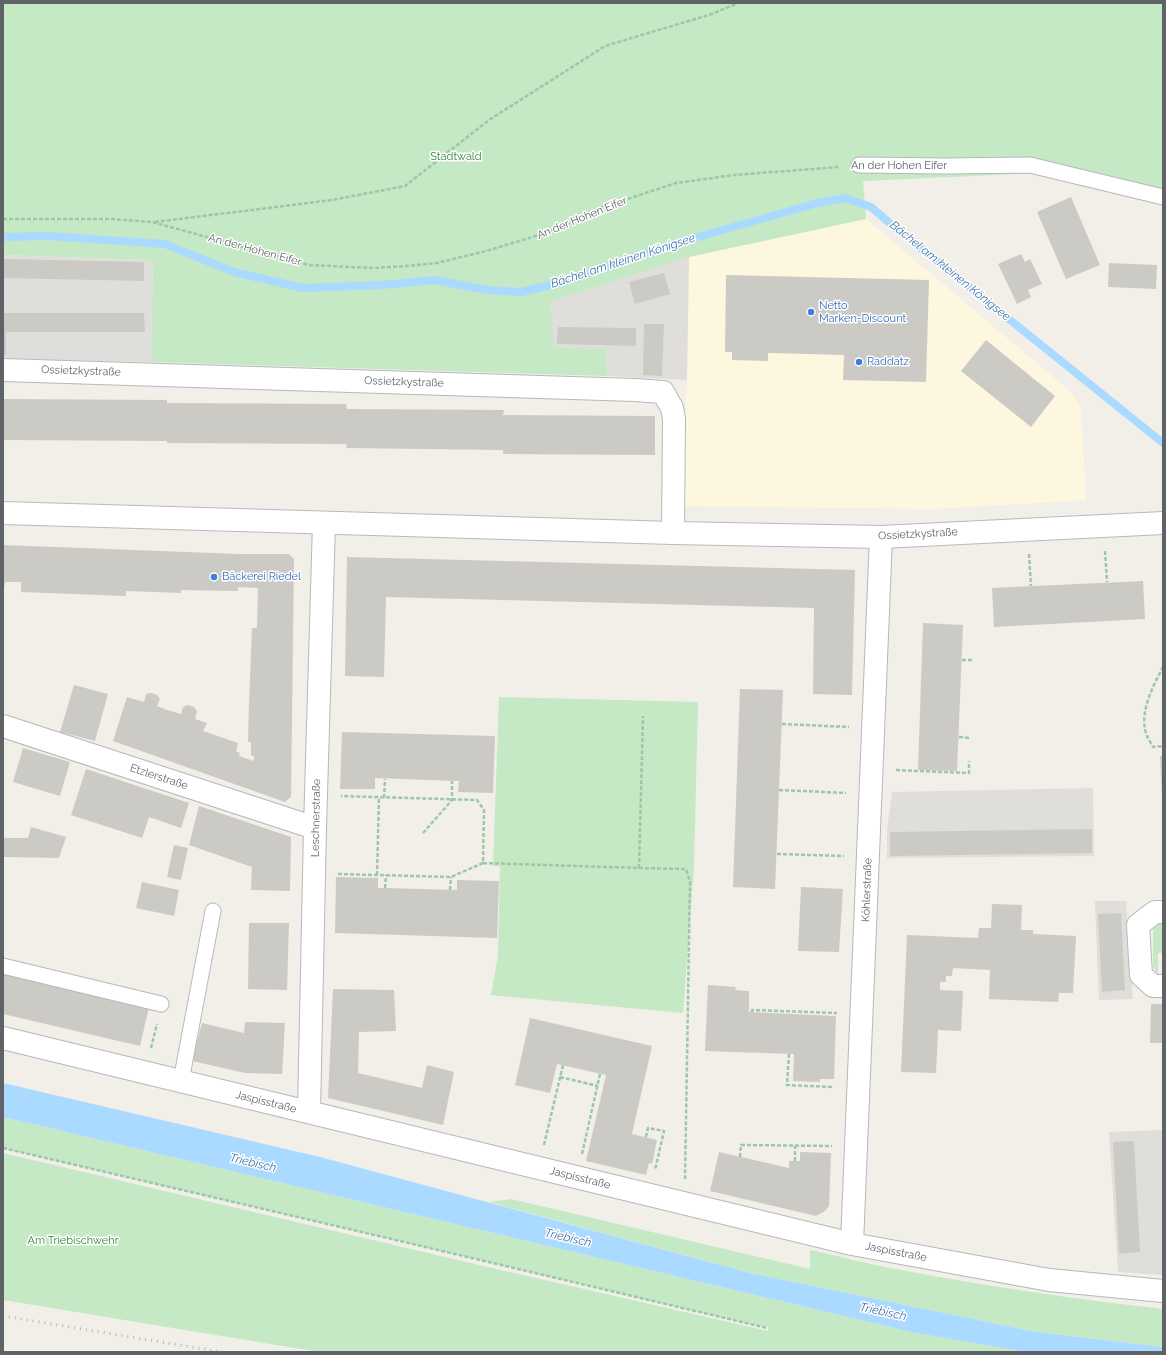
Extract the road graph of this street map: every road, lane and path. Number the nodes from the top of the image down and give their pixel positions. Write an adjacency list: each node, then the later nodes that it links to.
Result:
1 (738, 3): 5 (path)
2 (860, 165): 3 (lane, An der Hohen Eifer); 5 (path, An der Hohen Eifer)
3 (1163, 197)
4 (3, 219): 5 (path, An der Hohen Eifer)
5 (152, 222)
6 (3, 370): 12 (street, Ossietzkystraße)
7 (3, 513): 8 (street, Ossietzkystraße)
8 (324, 523): 12 (street, Ossietzkystraße); 32 (street, Leschnerstraße)
9 (1163, 523): 10 (street, Ossietzkystraße)
10 (1104, 526): 11 (street, Ossietzkystraße); 14 (path)
11 (1028, 529): 13 (street, Ossietzkystraße); 15 (path)
12 (673, 533): 13 (street, Ossietzkystraße)
13 (881, 537): 22 (street, Köhlerstraße)
14 (1107, 582)
15 (1031, 586)
16 (962, 660): 17 (path)
17 (974, 660)
18 (1163, 667): 25 (path)
19 (644, 716): 41 (path)
20 (782, 724): 22 (path)
21 (3, 726): 36 (street, Etzlerstraße)
22 (873, 728): 27 (street, Köhlerstraße)
23 (959, 737): 24 (path)
24 (970, 738)
25 (1163, 746)
26 (969, 761): 27 (path)
27 (872, 769): 31 (street, Köhlerstraße)
28 (385, 779): 34 (path)
29 (452, 781): 35 (path)
30 (779, 790): 31 (path)
31 (871, 794): 39 (street, Köhlerstraße)
32 (316, 796): 33 (path); 36 (street, Leschnerstraße)
33 (379, 798): 34 (path); 43 (path)
34 (384, 798): 35 (path)
35 (452, 800): 37 (path); 40 (path)
36 (315, 828): 42 (street, Leschnerstraße)
37 (423, 833)
38 (777, 854): 39 (path)
39 (868, 857): 54 (street, Köhlerstraße)
40 (483, 863): 41 (path); 45 (path)
41 (639, 868): 74 (path)
42 (314, 873): 43 (path); 64 (street, Leschnerstraße)
43 (377, 875): 44 (path)
44 (386, 875): 45 (path); 46 (path)
45 (451, 877): 47 (path)
46 (385, 888)
47 (450, 890)
48 (213, 911): 61 (lane)
49 (1163, 912): 51 (street)
50 (3, 966): 52 (lane)
51 (1163, 986)
52 (161, 1004): 58 (path)
53 (752, 1012): 54 (path)
54 (862, 1014): 63 (street, Köhlerstraße)
55 (3, 1038): 58 (street, Jaspisstraße)
56 (789, 1054): 63 (path)
57 (563, 1065): 60 (path)
58 (145, 1072): 61 (street, Jaspisstraße)
59 (600, 1074): 62 (path)
60 (560, 1077): 62 (path); 71 (path)
61 (181, 1081): 64 (street, Jaspisstraße)
62 (598, 1086): 72 (path)
63 (858, 1088): 67 (street, Köhlerstraße)
64 (310, 1112): 71 (street, Jaspisstraße)
65 (646, 1137): 73 (path)
66 (795, 1146): 67 (path); 69 (path); 70 (path)
67 (856, 1147): 75 (street, Köhlerstraße)
68 (3, 1148): 77 (path)
69 (740, 1157)
70 (795, 1161)
71 (539, 1168): 72 (street, Jaspisstraße)
72 (577, 1177): 73 (street, Jaspisstraße)
73 (649, 1195): 74 (street, Jaspisstraße)
74 (685, 1204): 75 (street, Jaspisstraße)
75 (852, 1244): 76 (street, Jaspisstraße)
76 (1163, 1291)
77 (767, 1328)

